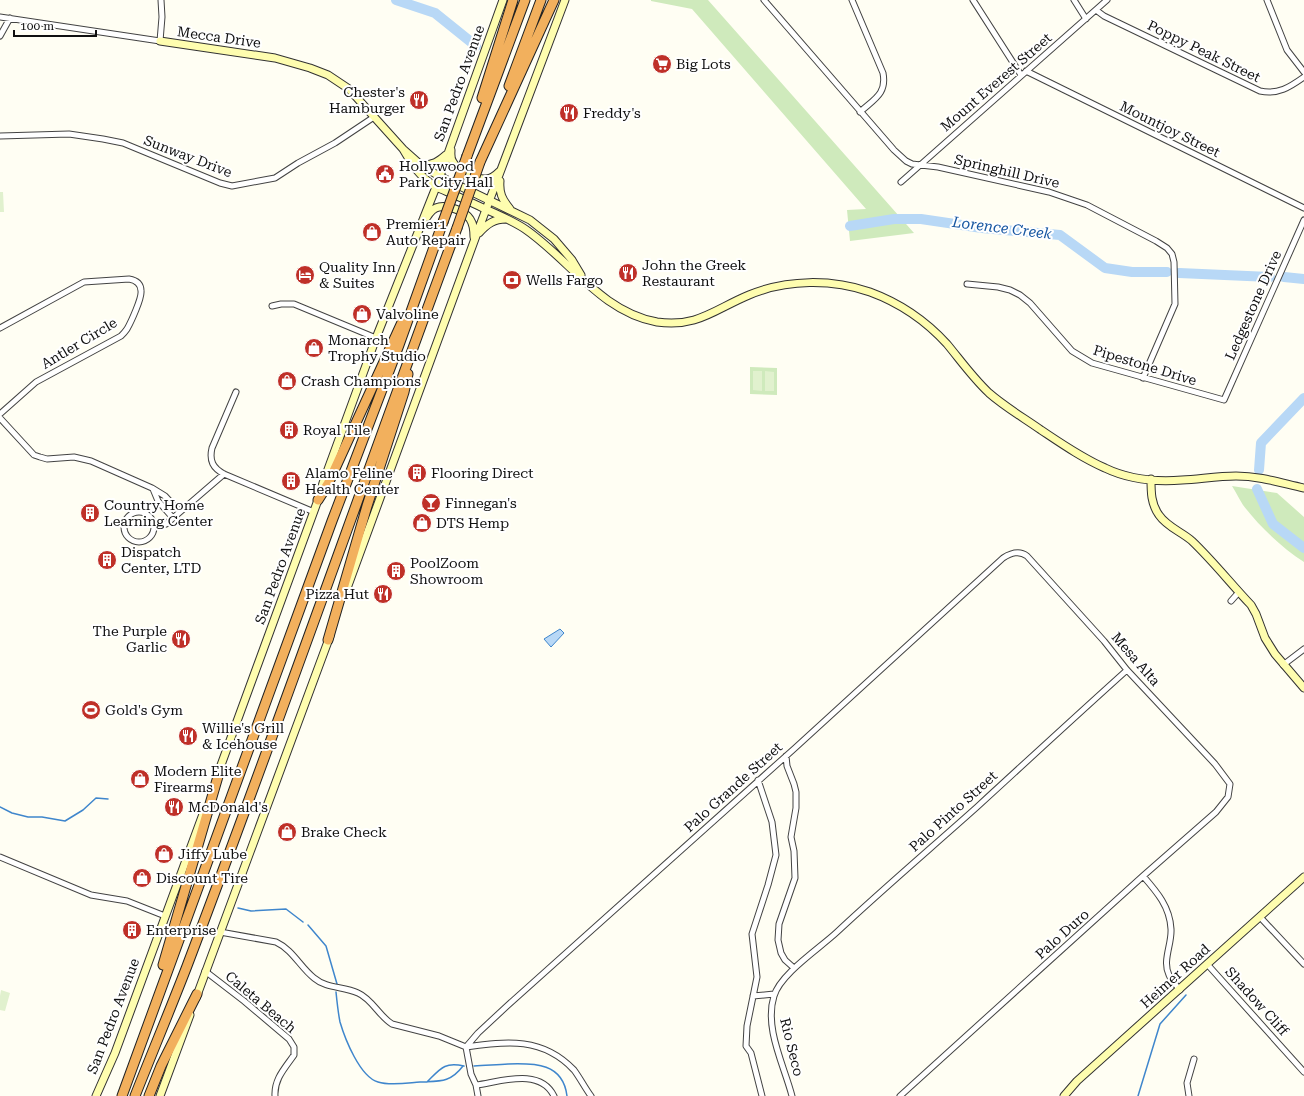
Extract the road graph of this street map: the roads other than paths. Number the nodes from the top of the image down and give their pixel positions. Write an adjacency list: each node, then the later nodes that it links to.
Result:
1 (161, 0): 19 (street)
2 (503, 0): 28 (main road, San Pedro Avenue)
3 (513, 0): 27 (highway)
4 (525, 0): 27 (highway)
5 (541, 0): 31 (highway)
6 (554, 0): 31 (highway)
7 (565, 0): 34 (main road)
8 (764, 0): 24 (street, Springhill Drive)
9 (852, 0): 24 (street)
10 (973, 0): 22 (street)
11 (1074, 0): 17 (street)
12 (1107, 0): 14 (street, Mount Everest Street)
13 (1267, 0): 21 (street)
14 (1096, 10): 17 (street, Mount Everest Street); 23 (street, Poppy Peak Street)
15 (0, 17): 16 (street, Mecca Drive)
16 (10, 18): 18 (street); 19 (street, Mecca Drive)
17 (1086, 19): 20 (street, Mount Everest Street)
18 (0, 36)
19 (160, 41): 25 (main road, Mecca Drive)
20 (1026, 71): 22 (street, Mount Everest Street); 39 (street, Mountjoy Street)
21 (1304, 72)
22 (1021, 75): 33 (street, Mount Everest Street)
23 (1304, 77)
24 (860, 112): 33 (street, Springhill Drive)
25 (374, 117): 26 (street, Sunway Drive); 29 (main road, Mecca Drive)
26 (0, 136)
27 (472, 142): 48 (highway, bridge)
28 (451, 144): 30 (main road, San Pedro Avenue); 34 (main road)
29 (403, 149): 32 (main road, Mecca Drive); 37 (main road, Mecca Drive)
30 (448, 153): 32 (main road); 35 (main road, San Pedro Avenue)
31 (480, 162): 51 (highway, bridge)
32 (422, 165): 35 (main road, Mecca Drive)
33 (919, 166): 36 (street, Mount Everest Street); 53 (street, Springhill Drive)
34 (501, 171): 38 (main road); 41 (main road)
35 (439, 176): 37 (main road, San Pedro Avenue); 38 (main road, Mecca Drive)
36 (901, 182)
37 (436, 187): 40 (main road, Mecca Drive); 44 (main road, San Pedro Avenue)
38 (490, 200): 40 (main road); 41 (main road, Mecca Drive)
39 (1304, 208)
40 (486, 210): 42 (main road, Mecca Drive); 45 (main road)
41 (512, 210): 46 (main road, Mecca Drive)
42 (508, 220): 45 (main road); 46 (main road, Mecca Drive)
43 (1304, 220): 55 (street, Ledgestone Drive)
44 (422, 224): 45 (main road); 52 (main road, San Pedro Avenue)
45 (475, 239): 70 (main road)
46 (584, 280): 59 (main road)
47 (967, 284): 53 (street, Pipestone Drive)
48 (417, 294): 62 (highway); 96 (highway)
49 (272, 306): 52 (street)
50 (0, 328): 56 (street, Antler Circle)
51 (419, 332): 70 (highway); 100 (highway)
52 (376, 338): 62 (main road, San Pedro Avenue)
53 (1143, 378): 55 (street, Pipestone Drive)
54 (236, 392): 58 (street)
55 (1224, 400)
56 (0, 414)
57 (0, 418): 60 (street)
58 (224, 474): 63 (street); 64 (street)
59 (1151, 479): 61 (main road); 68 (main road)
60 (152, 488): 63 (street); 65 (street)
61 (1304, 488)
62 (318, 500): 64 (main road, San Pedro Avenue)
63 (180, 512): 65 (street)
64 (314, 512): 76 (main road, San Pedro Avenue)
65 (174, 518): 66 (street)
66 (154, 527): 66 (street)
67 (1021, 553): 73 (street, Mesa Alta); 75 (street, Palo Grande Street)
68 (1239, 592): 69 (street); 72 (main road)
69 (1231, 601)
70 (328, 640): 84 (main road)
71 (1304, 648): 72 (street)
72 (1284, 665): 74 (main road)
73 (1127, 670): 78 (street, Mesa Alta); 87 (street, Palo Pinto Street)
74 (1304, 688)
75 (786, 756): 77 (street, Palo Grande Street); 87 (street)
76 (219, 773): 82 (main road, San Pedro Avenue); 96 (highway)
77 (758, 780): 92 (street); 93 (street, Palo Grande Street)
78 (1230, 784): 80 (street, Palo Duro)
79 (0, 857): 82 (street)
80 (1143, 876): 89 (street); 109 (street, Palo Duro)
81 (1304, 877): 83 (main road, Heimer Road)
82 (165, 916): 98 (main road, San Pedro Avenue)
83 (1260, 916): 85 (main road, Heimer Road); 86 (street)
84 (220, 932): 88 (main road); 93 (street)
85 (1208, 964): 89 (main road, Heimer Road); 95 (street, Shadow Cliff)
86 (1304, 964)
87 (794, 968): 91 (street)
88 (205, 971): 90 (main road); 103 (street, Caleta Beach)
89 (1180, 990): 110 (main road, Heimer Road)
90 (197, 994): 101 (highway); 102 (main road)
91 (774, 994): 92 (street); 108 (street, Rio Seco)
92 (753, 996): 107 (street)
93 (466, 1048): 97 (street); 106 (street)
94 (1194, 1059): 111 (street)
95 (1304, 1072)
96 (128, 1081): 99 (highway)
97 (476, 1086): 104 (street); 105 (street)
98 (96, 1096)
99 (122, 1096)
100 (135, 1096)
101 (149, 1096)
102 (160, 1096)
103 (275, 1096)
104 (478, 1096)
105 (554, 1096)
106 (590, 1096)
107 (762, 1096)
108 (792, 1096)
109 (900, 1096)
110 (1064, 1096)
111 (1189, 1096)

